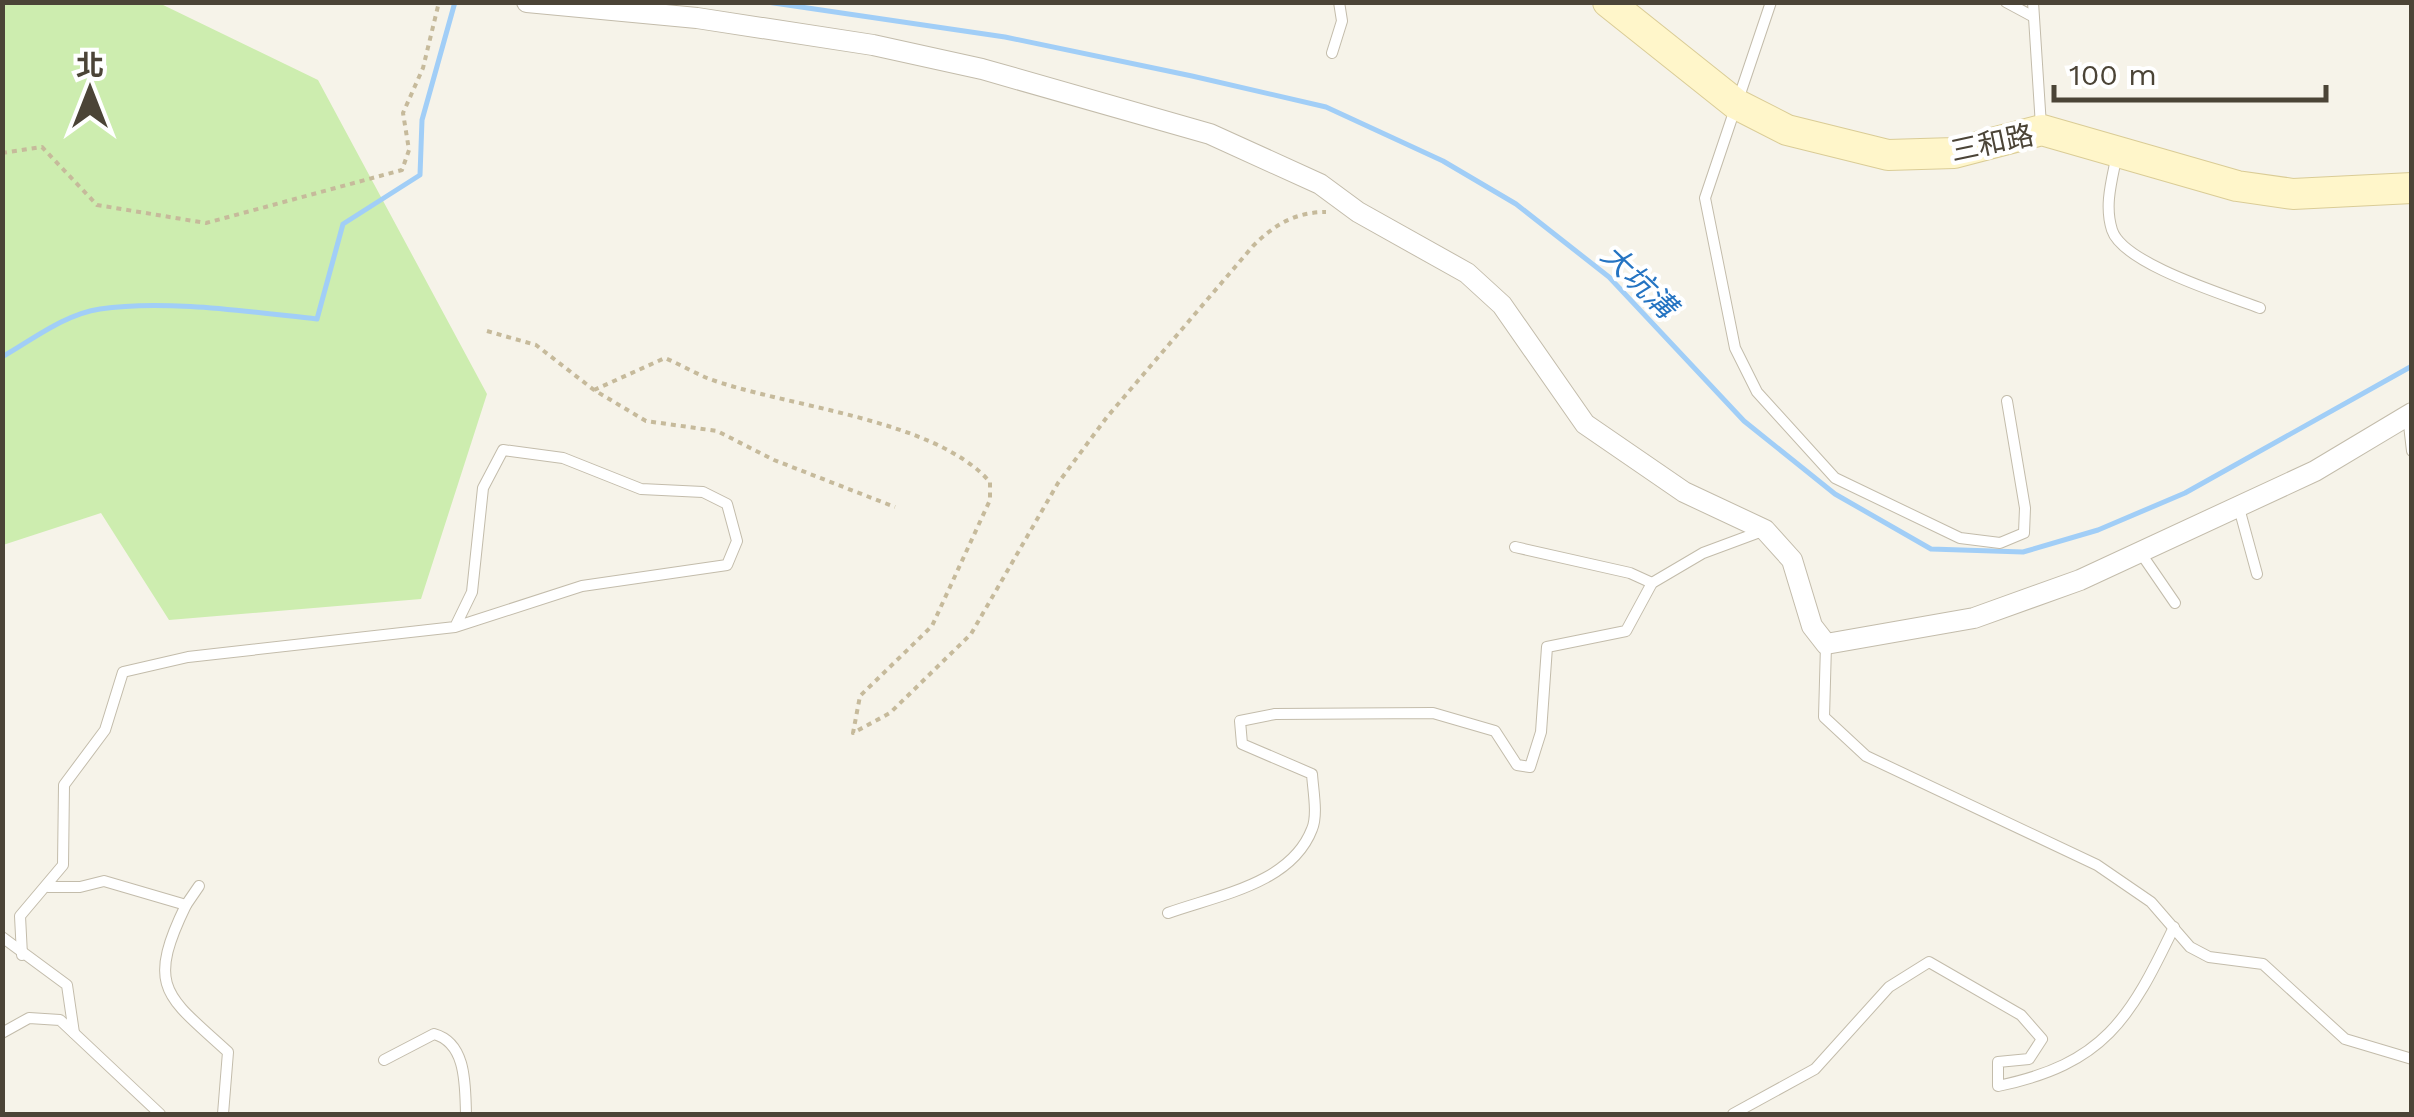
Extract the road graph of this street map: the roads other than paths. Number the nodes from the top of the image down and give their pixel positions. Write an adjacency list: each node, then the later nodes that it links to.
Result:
1 (527, 2): 18 (street)
2 (1340, 2): 8 (lane)
3 (1771, 2): 9 (lane)
4 (2006, 2): 7 (lane)
5 (2033, 2): 7 (lane)
6 (1627, 8): 9 (main road, 三和路)
7 (2032, 16): 10 (lane)
8 (1332, 53)
9 (1736, 104): 10 (main road, 三和路); 14 (lane)
10 (2042, 130): 11 (main road, 三和路)
11 (2118, 154): 12 (main road, 三和路); 13 (lane)
12 (2412, 188)
13 (2260, 308)
14 (2008, 401)
15 (2410, 414): 16 (lane); 17 (street)
16 (2412, 451)
17 (2239, 508): 20 (street); 21 (lane)
18 (1765, 530): 22 (lane); 25 (street)
19 (1515, 548): 22 (lane)
20 (2139, 551): 23 (lane); 25 (street)
21 (2257, 574)
22 (1652, 584): 29 (lane)
23 (2175, 603)
24 (455, 627): 24 (lane); 27 (lane)
25 (1826, 644): 30 (lane)
26 (199, 886): 28 (lane)
27 (48, 887): 28 (lane); 32 (lane)
28 (186, 905): 38 (lane)
29 (1168, 913)
30 (2174, 927): 35 (lane); 40 (lane)
31 (2, 937): 32 (lane)
32 (22, 955): 34 (lane)
33 (2, 1033): 34 (lane)
34 (74, 1033): 37 (lane)
35 (2412, 1058)
36 (384, 1060): 39 (lane)
37 (160, 1114)
38 (224, 1114)
39 (466, 1114)
40 (1732, 1114)

